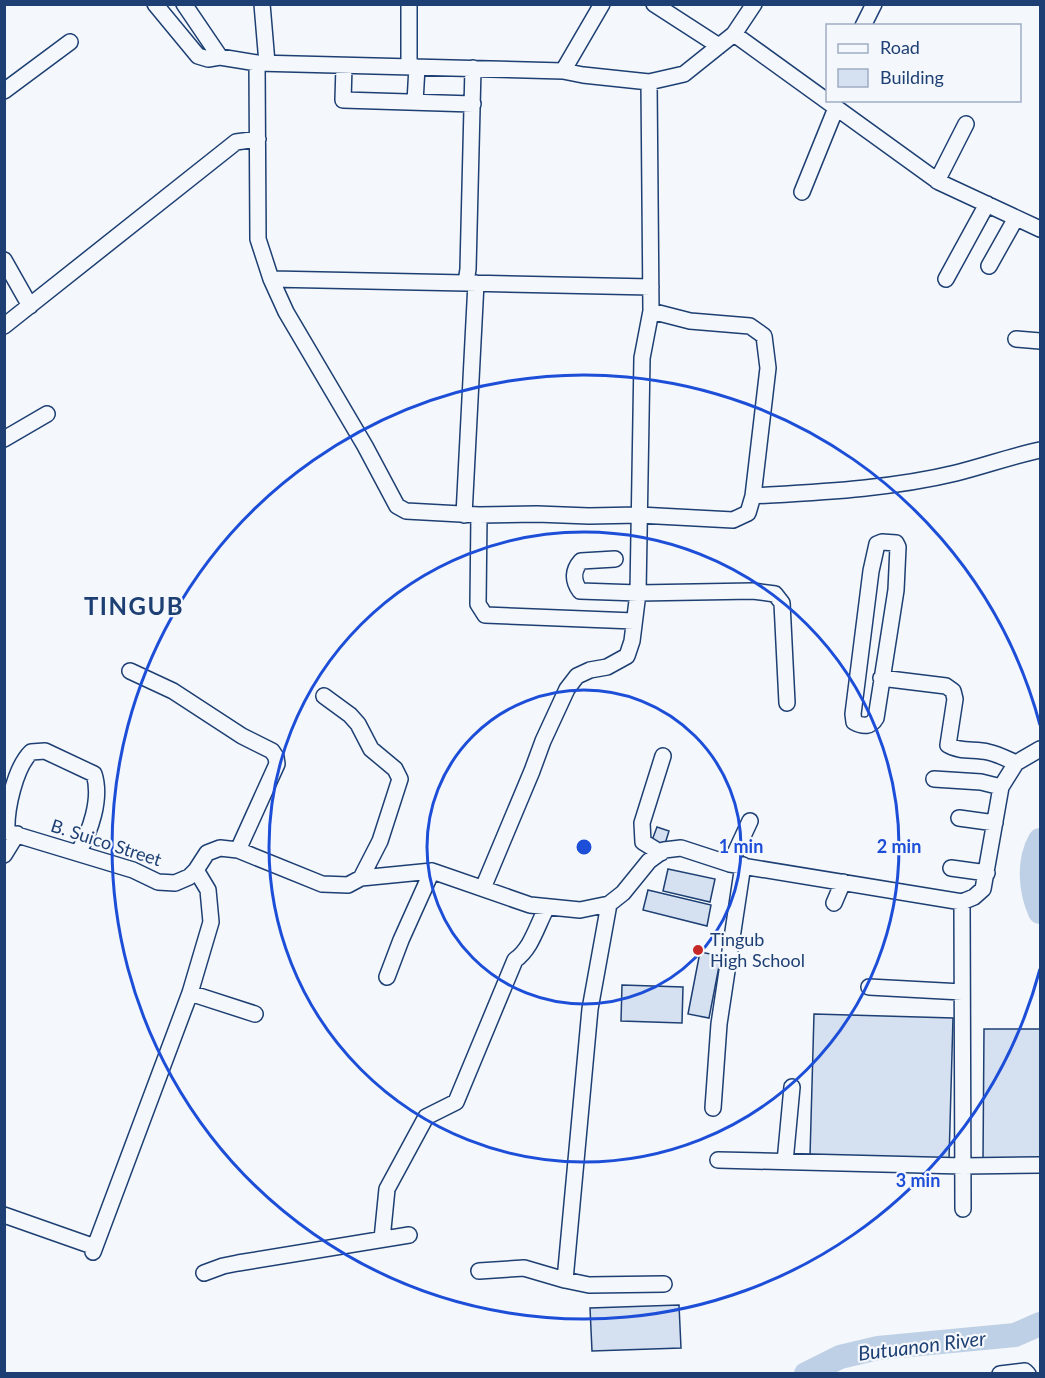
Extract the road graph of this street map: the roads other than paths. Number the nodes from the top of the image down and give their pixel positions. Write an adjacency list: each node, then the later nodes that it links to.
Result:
1 (155, 4): 13 (street)
2 (184, 4): 13 (street)
3 (262, 4): 14 (street)
4 (409, 4): 16 (street)
5 (602, 4): 18 (street)
6 (654, 4): 12 (street)
7 (754, 4): 10 (street)
8 (874, 4): 9 (street)
9 (864, 24)
10 (734, 34): 12 (street); 21 (street)
11 (70, 42): 20 (street)
12 (719, 46): 19 (street)
13 (220, 57): 14 (street)
14 (262, 63): 15 (street); 27 (street)
15 (345, 66): 16 (street); 22 (street)
16 (413, 67): 17 (street); 22 (street)
17 (473, 68): 18 (street); 24 (street)
18 (563, 71): 19 (street)
19 (649, 82): 38 (street)
20 (4, 91)
21 (824, 92)
22 (415, 102): 24 (street)
23 (832, 102): 25 (street)
24 (473, 104): 37 (street)
25 (836, 108): 28 (street); 29 (street)
26 (966, 124): 28 (street)
27 (258, 139): 35 (street); 39 (street)
28 (937, 181): 30 (street)
29 (802, 192)
30 (987, 204): 31 (street); 36 (street)
31 (1016, 218): 32 (street); 34 (street)
32 (1041, 229)
33 (4, 260): 39 (street)
34 (989, 266)
35 (271, 279): 37 (street); 48 (street)
36 (946, 279)
37 (471, 283): 38 (street); 48 (street)
38 (651, 287): 40 (street)
39 (30, 306): 41 (street)
40 (651, 311): 47 (street); 49 (street)
41 (4, 326)
42 (1016, 339): 43 (street)
43 (1041, 341)
44 (47, 414): 45 (street)
45 (4, 439)
46 (1041, 450): 47 (street)
47 (753, 496): 49 (street)
48 (471, 515): 49 (street); 52 (street)
49 (639, 515): 51 (street)
50 (615, 559): 51 (street)
51 (638, 593): 52 (street); 56 (street)
52 (634, 621): 77 (street)
53 (130, 671): 66 (street)
54 (881, 678): 54 (street); 59 (street)
55 (324, 696): 75 (street)
56 (787, 703)
57 (1041, 749): 59 (street)
58 (663, 756): 68 (street)
59 (1016, 763): 61 (street)
60 (934, 779): 61 (street)
61 (1001, 787): 64 (street)
62 (959, 818): 64 (street)
63 (750, 821): 70 (street)
64 (995, 823): 74 (street)
65 (9, 832): 67 (street, B. Suico Street); 67 (street); 69 (street)
66 (238, 850): 72 (street, B. Suico Street); 75 (street, B. Suico Street)
67 (78, 853): 72 (street, B. Suico Street)
68 (661, 853): 70 (street); 80 (street)
69 (4, 855)
70 (737, 865): 76 (street); 88 (street)
71 (951, 868): 74 (street)
72 (196, 870): 85 (street)
73 (432, 871): 75 (street, B. Suico Street); 77 (street, B. Suico Street); 82 (street)
74 (987, 873): 78 (street)
75 (361, 878)
76 (843, 882): 78 (street); 79 (street)
77 (483, 888): 81 (street, B. Suico Street)
78 (963, 902): 84 (street)
79 (834, 903)
80 (609, 904): 81 (street, B. Suico Street); 99 (street)
81 (547, 907): 96 (street)
82 (387, 977)
83 (868, 987): 84 (street)
84 (962, 992): 92 (street)
85 (190, 993): 86 (street); 94 (street)
86 (255, 1014)
87 (792, 1087): 90 (street)
88 (713, 1108)
89 (718, 1160): 90 (street)
90 (786, 1162): 92 (street)
91 (1041, 1165): 92 (street)
92 (963, 1166): 93 (street)
93 (963, 1209)
94 (4, 1215)
95 (409, 1235): 96 (street)
96 (382, 1239): 98 (street)
97 (479, 1270): 99 (street)
98 (204, 1273)
99 (565, 1280): 100 (street)
100 (664, 1284)
101 (1000, 1374): 102 (street)
102 (1028, 1374)

